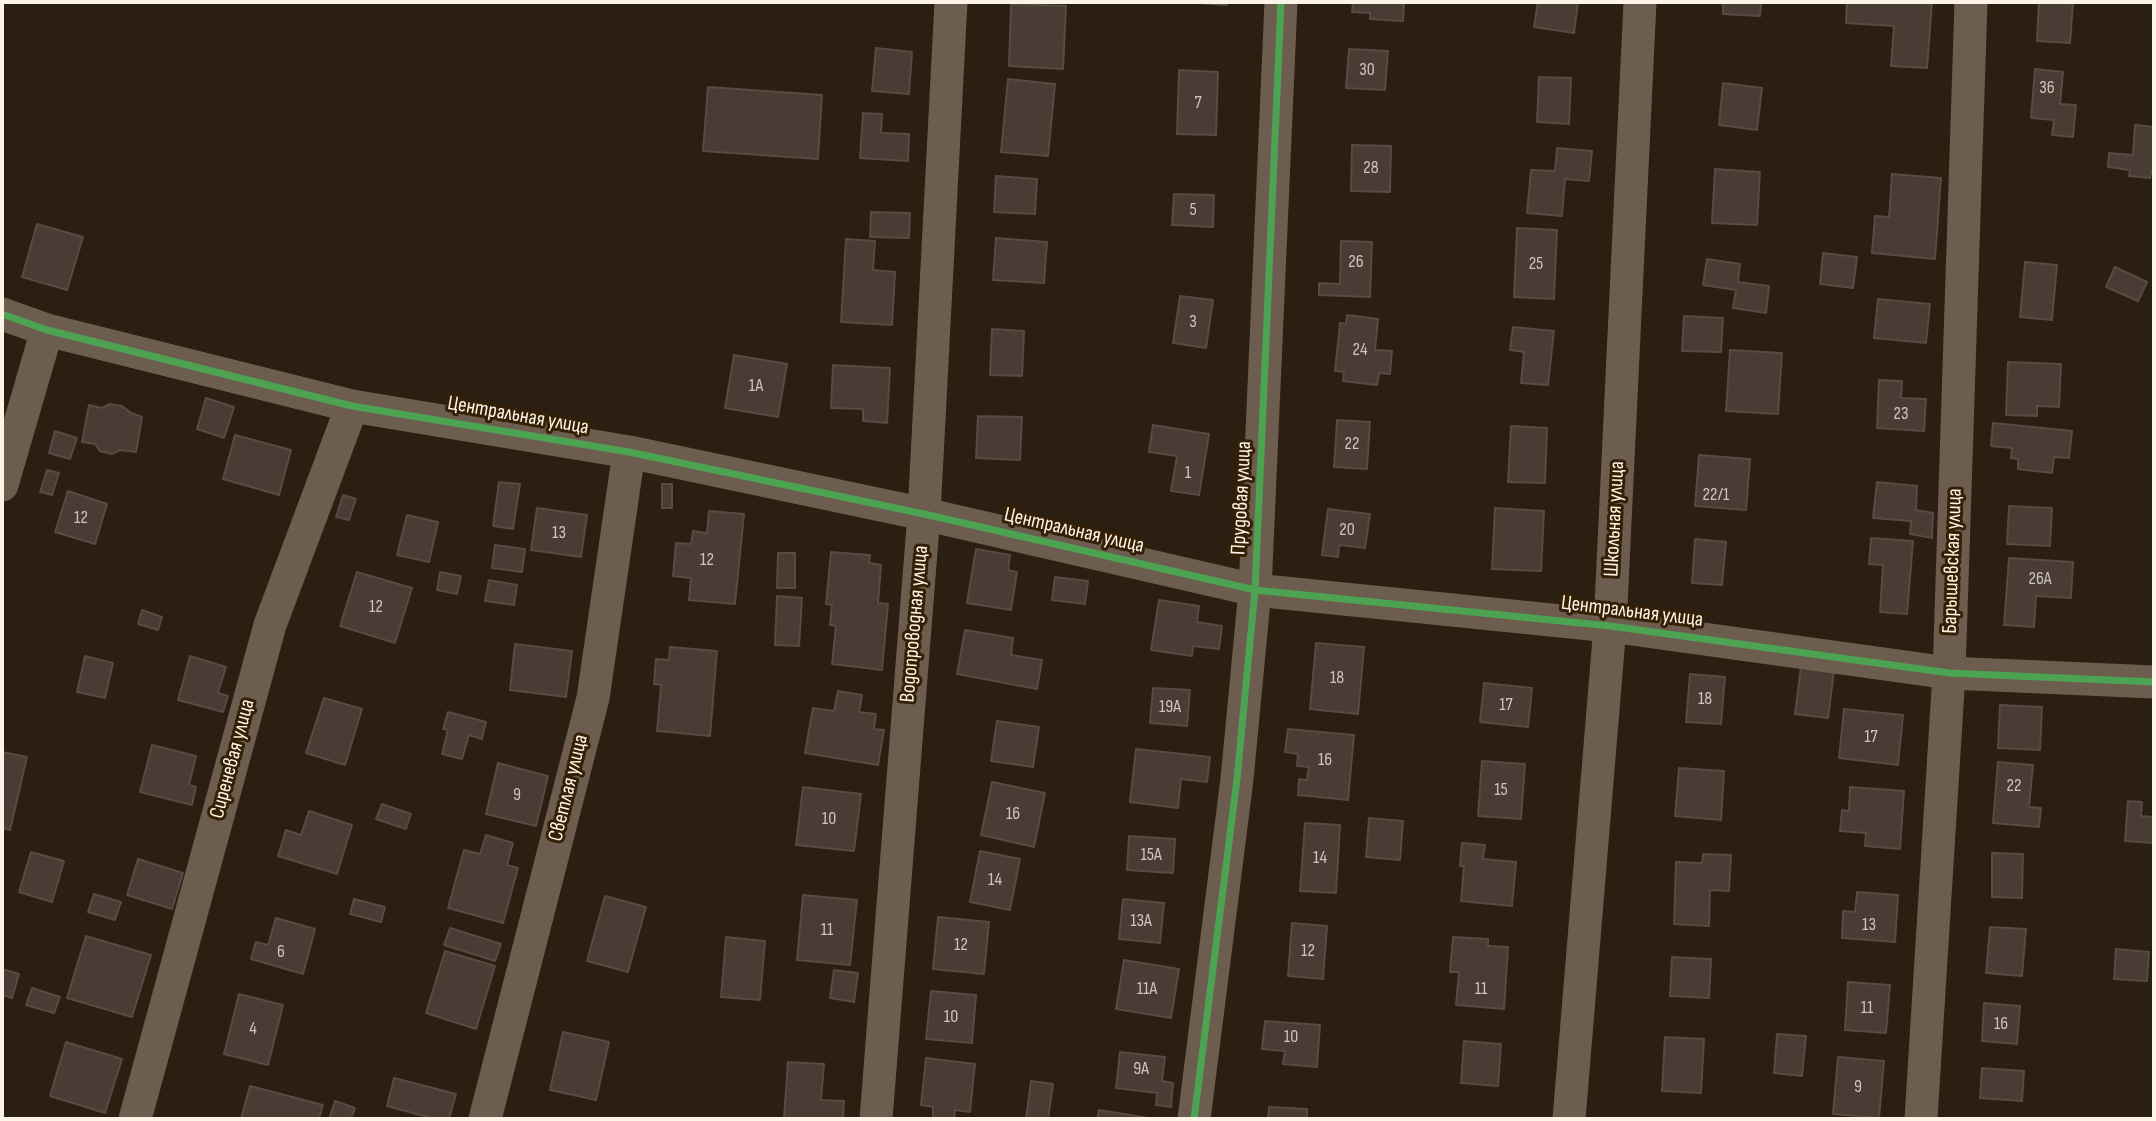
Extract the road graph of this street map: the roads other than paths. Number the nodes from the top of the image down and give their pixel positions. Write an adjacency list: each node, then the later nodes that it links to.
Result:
1 (951, 2): 10 (street, Водопроводная улица)
2 (1281, 2): 11 (street, Прудовая улица)
3 (1640, 2): 12 (street, Школьная улица)
4 (1971, 2): 13 (street, Барышевская улица)
5 (2, 314): 6 (street, Центральная улица)
6 (47, 330): 7 (street, Центральная улица); 9 (street)
7 (352, 406): 8 (street, Центральная улица); 15 (street, Сиреневая улица)
8 (629, 452): 10 (street, Центральная улица); 16 (street, Светлая улица)
9 (2, 485)
10 (924, 514): 11 (street, Центральная улица); 17 (street, Водопроводная улица)
11 (1255, 590): 12 (street, Центральная улица); 18 (street, Прудовая улица)
12 (1610, 626): 13 (street, Центральная улица); 19 (street, Школьная улица)
13 (1949, 673): 14 (street, Центральная улица); 20 (street, Барышевская улица)
14 (2154, 682)
15 (135, 1119)
16 (485, 1119)
17 (876, 1119)
18 (1194, 1119)
19 (1569, 1119)
20 (1921, 1119)

